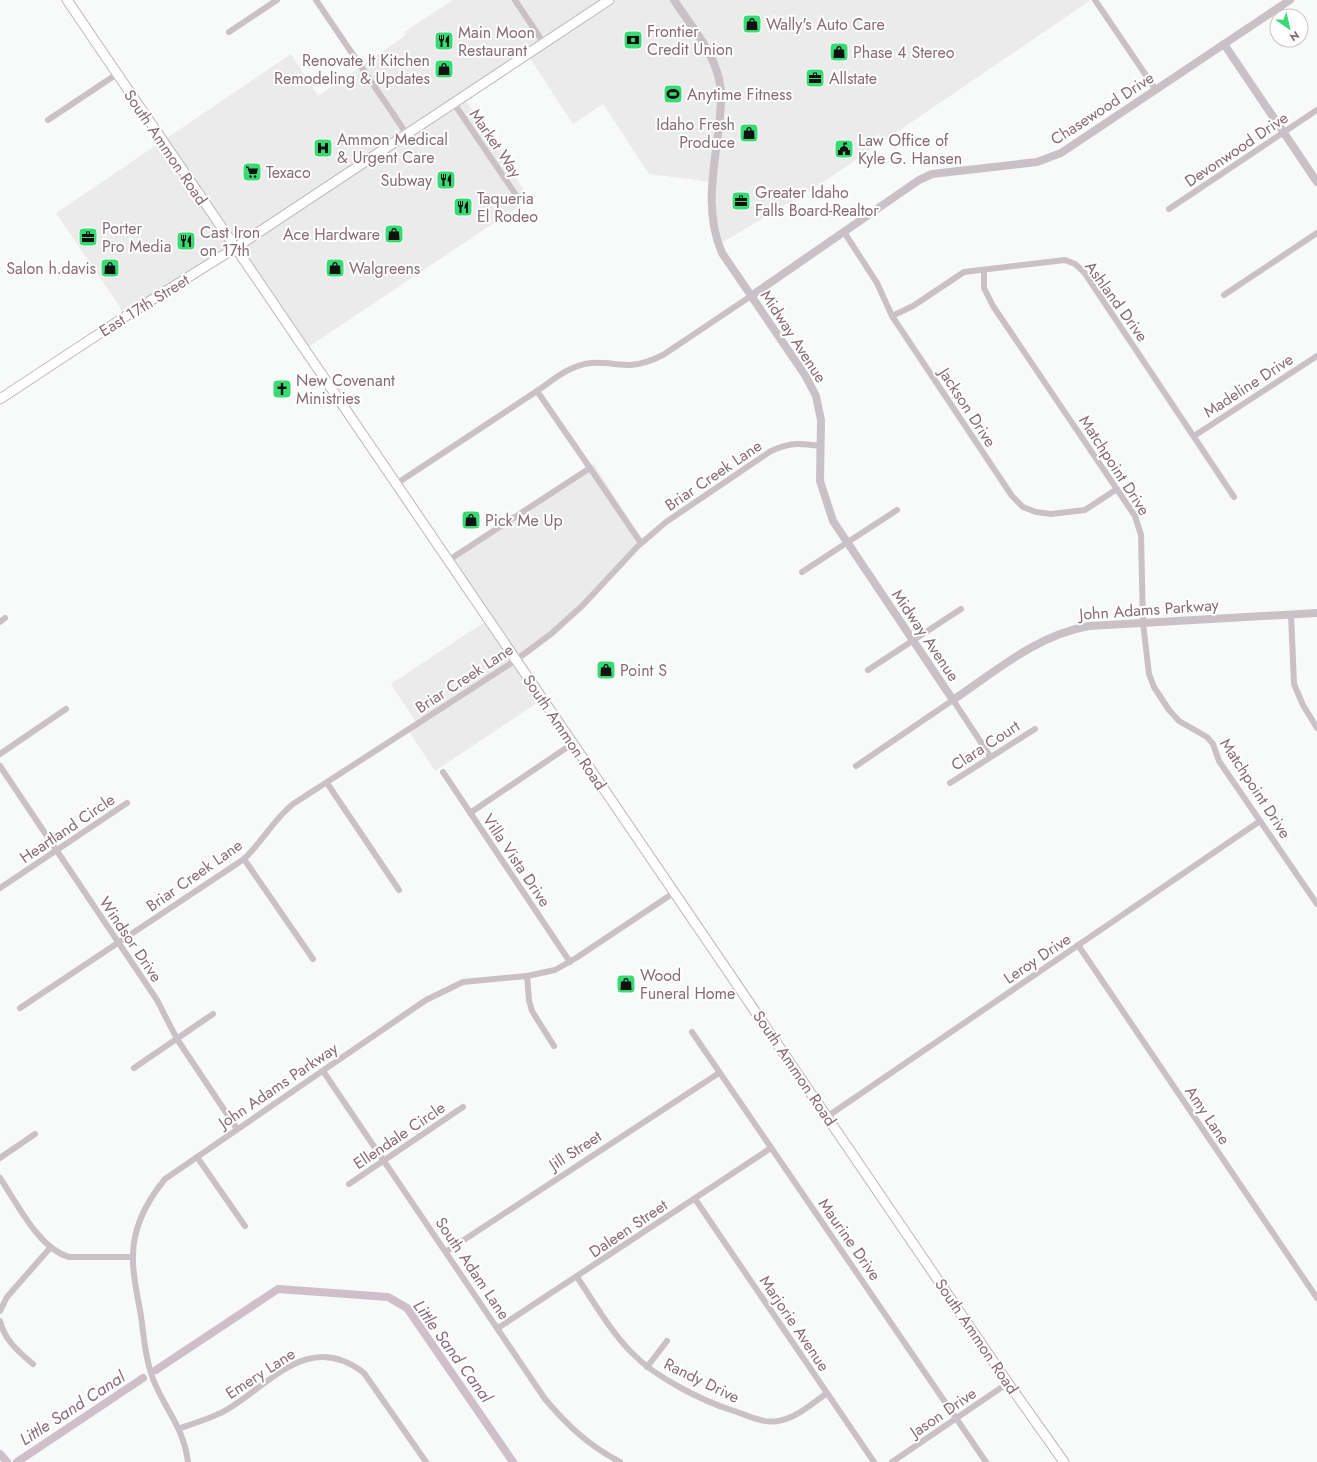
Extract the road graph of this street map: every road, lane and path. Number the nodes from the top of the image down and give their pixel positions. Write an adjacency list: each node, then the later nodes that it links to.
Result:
1 (67, 0): 12 (main road, South Ammon Road)
2 (276, 0): 9 (street)
3 (316, 0): 18 (street)
4 (515, 0): 10 (street)
5 (609, 0): 10 (main road, East 17th Street)
6 (674, 0): 27 (street, Midway Avenue)
7 (1095, 0): 13 (street)
8 (1290, 0): 11 (street, Chasewood Drive)
9 (229, 32)
10 (544, 42): 14 (main road, East 17th Street)
11 (1224, 44): 13 (street, Chasewood Drive); 17 (street)
12 (117, 74): 16 (street); 24 (main road, South Ammon Road)
13 (1156, 90): 22 (street, Chasewood Drive)
14 (453, 102): 18 (main road, East 17th Street); 20 (street, Market Way)
15 (1317, 110): 17 (street, Devonwood Drive)
16 (48, 120)
17 (1284, 132): 19 (street); 21 (street, Devonwood Drive)
18 (406, 133): 24 (main road, East 17th Street)
19 (1317, 182)
20 (518, 198)
21 (1169, 209)
22 (844, 232): 27 (street, Chasewood Drive); 28 (street, Jackson Drive)
23 (1317, 233): 26 (street)
24 (235, 248): 31 (main road, East 17th Street); 35 (main road, South Ammon Road)
25 (984, 270): 28 (street, Ashland Drive); 32 (street, Ashland Drive); 36 (street, Matchpoint Drive)
26 (1224, 295)
27 (751, 296): 30 (street); 33 (street, Midway Avenue)
28 (892, 316): 36 (street, Jackson Drive)
29 (1317, 356): 32 (street, Madeline Drive)
30 (537, 391): 34 (street); 35 (street)
31 (0, 399)
32 (1194, 436): 37 (street, Ashland Drive)
33 (821, 446): 39 (street, Midway Avenue); 40 (street, Briar Creek Lane)
34 (590, 468): 40 (street); 41 (street)
35 (396, 484): 41 (main road, South Ammon Road)
36 (1117, 489): 46 (street, Matchpoint Drive)
37 (1234, 497)
38 (897, 510): 39 (street)
39 (847, 542): 42 (street); 47 (street, Midway Avenue)
40 (641, 543): 48 (street, Briar Creek Lane)
41 (449, 560): 48 (main road, South Ammon Road)
42 (802, 572)
43 (961, 610): 47 (street)
44 (1317, 613): 45 (street, John Adams Parkway)
45 (1291, 614): 46 (street, John Adams Parkway); 52 (street)
46 (1143, 623): 50 (street, John Adams Parkway); 64 (street, Matchpoint Drive)
47 (913, 641): 49 (street); 50 (street, Midway Avenue)
48 (516, 660): 54 (main road, South Ammon Road); 60 (street, Briar Creek Lane)
49 (868, 670)
50 (953, 700): 56 (street, Midway Avenue); 58 (street, John Adams Parkway)
51 (66, 709): 55 (street)
52 (1317, 728)
53 (1035, 729): 56 (street, Clara Court)
54 (572, 744): 63 (street); 69 (main road, South Ammon Road)
55 (0, 754)
56 (990, 756): 61 (street, Clara Court)
57 (0, 766): 65 (street, Windsor Drive)
58 (856, 766)
59 (443, 772): 63 (street, Villa Vista Drive)
60 (327, 783): 66 (street, Briar Creek Lane); 68 (street)
61 (950, 783)
62 (128, 803): 65 (street, Heartland Circle)
63 (470, 813): 74 (street, Villa Vista Drive)
64 (1260, 821): 70 (street, Matchpoint Drive); 72 (street, Leroy Drive)
65 (55, 851): 67 (street, Heartland Circle); 71 (street, Windsor Drive)
66 (244, 858): 71 (street, Briar Creek Lane); 73 (street)
67 (0, 888)
68 (399, 890)
69 (674, 892): 74 (street, John Adams Parkway); 85 (main road, South Ammon Road)
70 (1317, 904)
71 (118, 943): 76 (street, Briar Creek Lane); 79 (street, Windsor Drive)
72 (1078, 945): 85 (street, Leroy Drive); 100 (street, Amy Lane)
73 (312, 959)
74 (570, 962): 75 (street, John Adams Parkway)
75 (528, 976): 80 (street); 82 (street, John Adams Parkway)
76 (20, 1008)
77 (213, 1014): 79 (street)
78 (692, 1032): 83 (street, Maurine Drive)
79 (177, 1039): 81 (street); 86 (street, Windsor Drive)
80 (554, 1046)
81 (134, 1068)
82 (323, 1071): 86 (street, John Adams Parkway); 91 (street, South Adam Lane)
83 (719, 1072): 88 (street, Maurine Drive); 97 (street, Jill Street)
84 (464, 1107): 91 (street, Ellendale Circle)
85 (828, 1116): 107 (main road, South Ammon Road)
86 (237, 1129): 89 (street, John Adams Parkway)
87 (34, 1134): 90 (street)
88 (770, 1148): 94 (street, Daleen Street); 109 (street, Maurine Drive)
89 (197, 1157): 95 (street); 98 (street, John Adams Parkway)
90 (0, 1158)
91 (384, 1161): 93 (street, Ellendale Circle); 97 (street, South Adam Lane)
92 (0, 1178): 96 (street)
93 (349, 1184)
94 (695, 1199): 99 (street, Daleen Street); 108 (street, Marjorie Avenue)
95 (245, 1226)
96 (50, 1248): 98 (street); 101 (street)
97 (447, 1251): 103 (street, South Adam Lane)
98 (133, 1256): 110 (street, John Adams Parkway)
99 (577, 1277): 103 (street, Daleen Street); 106 (street, Randy Drive)
100 (1317, 1298)
101 (0, 1311)
102 (0, 1321): 105 (street)
103 (498, 1328): 113 (street, South Adam Lane)
104 (667, 1341): 106 (street)
105 (33, 1364)
106 (647, 1367): 108 (street, Randy Drive)
107 (1008, 1383): 109 (street, Jason Drive); 117 (main road, South Ammon Road)
108 (827, 1393): 114 (street, Marjorie Avenue)
109 (956, 1420): 115 (street, Jason Drive); 116 (street, Maurine Drive)
110 (180, 1428): 111 (street, John Adams Parkway); 112 (street, Emery Lane)
111 (188, 1462)
112 (426, 1462)
113 (620, 1462)
114 (874, 1462)
115 (892, 1462)
116 (986, 1462)
117 (1064, 1462)

